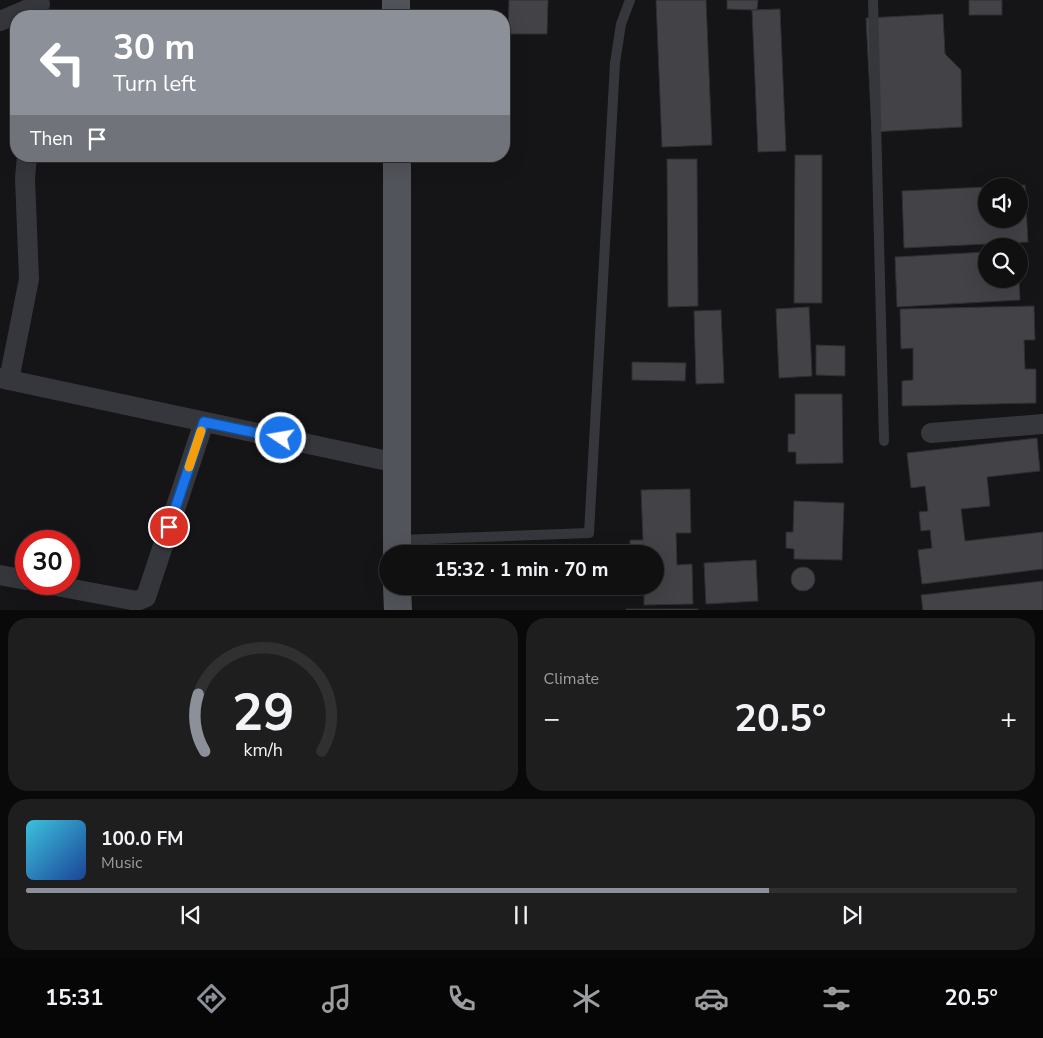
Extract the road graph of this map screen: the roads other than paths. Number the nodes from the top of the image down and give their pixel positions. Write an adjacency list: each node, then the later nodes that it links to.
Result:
1 (630, 0): 12 (lane)
2 (873, 0): 9 (lane)
3 (26, 162): 5 (street)
4 (396, 162): 10 (main road)
5 (5, 379): 6 (street)
6 (204, 422): 10 (street); 15 (street)
7 (1043, 424): 8 (street)
8 (931, 433)
9 (884, 441)
10 (397, 463): 11 (main road)
11 (397, 545)
12 (424, 545)
13 (0, 575): 14 (street)
14 (15, 578)
15 (80, 590)
16 (398, 595): 17 (main road)
17 (398, 610)

